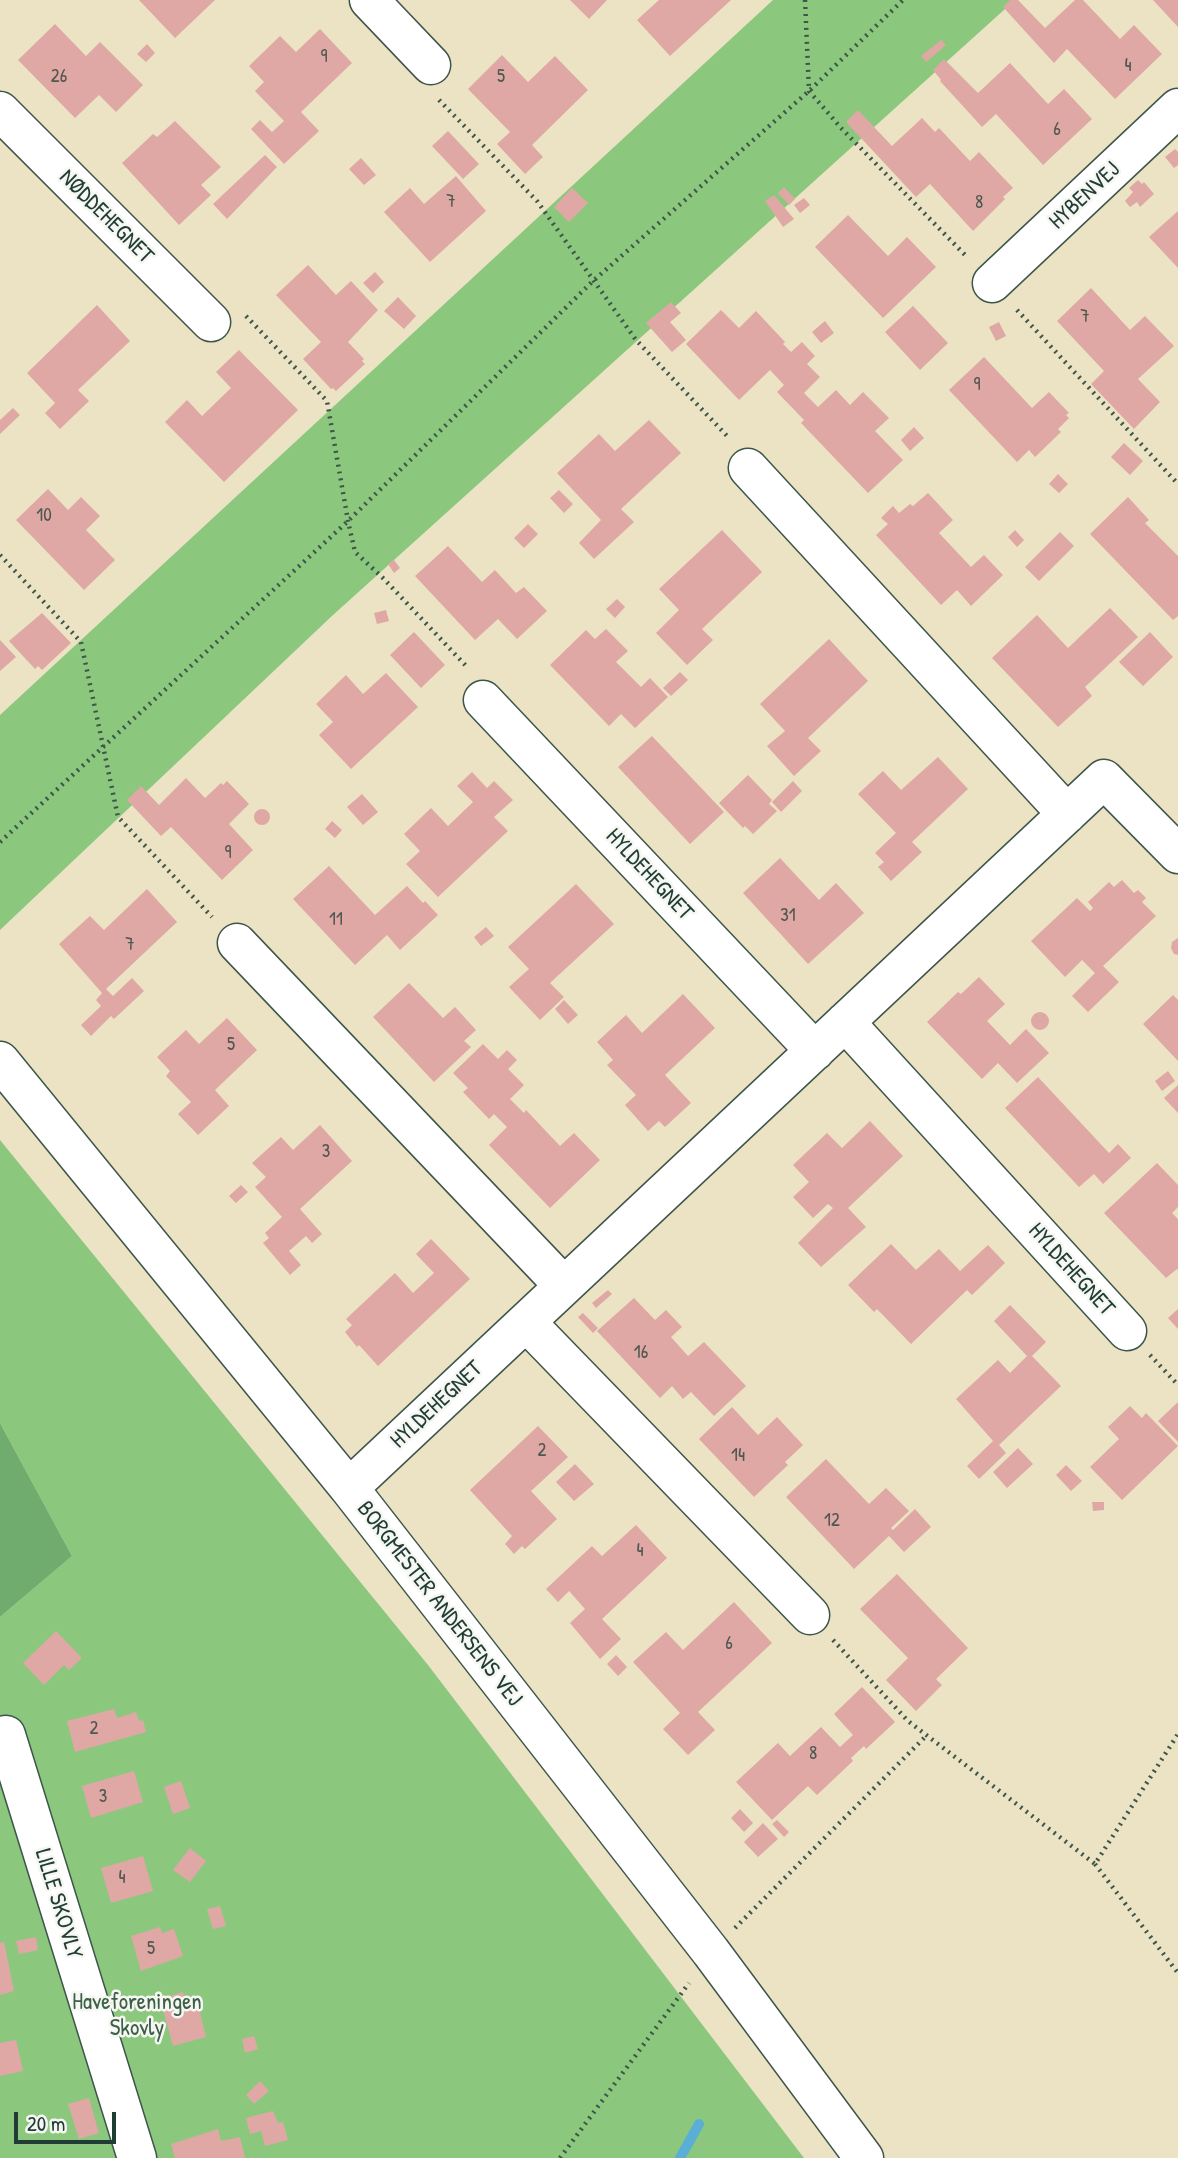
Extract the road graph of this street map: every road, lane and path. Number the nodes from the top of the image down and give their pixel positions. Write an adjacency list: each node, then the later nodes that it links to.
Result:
1 (369, 0): 4 (street)
2 (805, 0): 5 (path)
3 (903, 0): 5 (path)
4 (431, 65): 9 (path)
5 (809, 90): 8 (path); 9 (path)
6 (1178, 108): 10 (street, HYBENVEJ)
7 (0, 111): 11 (street, NØDDEHEGNET)
8 (842, 129)
9 (593, 281): 12 (path); 13 (path)
10 (992, 283)
11 (211, 322): 13 (path)
12 (748, 468): 17 (street)
13 (348, 521): 15 (path); 16 (path)
14 (0, 555): 16 (path)
15 (483, 700): 22 (street, HYLDEHEGNET)
16 (103, 748): 18 (path); 20 (path)
17 (1067, 814): 19 (street, HYLDEHEGNET); 21 (street, HYLDEHEGNET)
18 (0, 842)
19 (1178, 854)
20 (237, 943): 24 (street)
21 (845, 1022): 22 (street, HYLDEHEGNET); 26 (street, HYLDEHEGNET)
22 (815, 1051): 24 (street, HYLDEHEGNET)
23 (0, 1061): 27 (street, BORGMESTER ANDERSENS VEJ)
24 (564, 1286): 25 (street, HYLDEHEGNET)
25 (526, 1322): 27 (street, HYLDEHEGNET); 28 (street)
26 (1127, 1331)
27 (349, 1488): 34 (street, BORGMESTER ANDERSENS VEJ)
28 (810, 1615): 31 (path)
29 (1178, 1734): 31 (path)
30 (0, 1736): 33 (street, LILLE SKOVLY)
31 (1095, 1864): 32 (path)
32 (1178, 1973)
33 (137, 2158)
34 (864, 2158)

